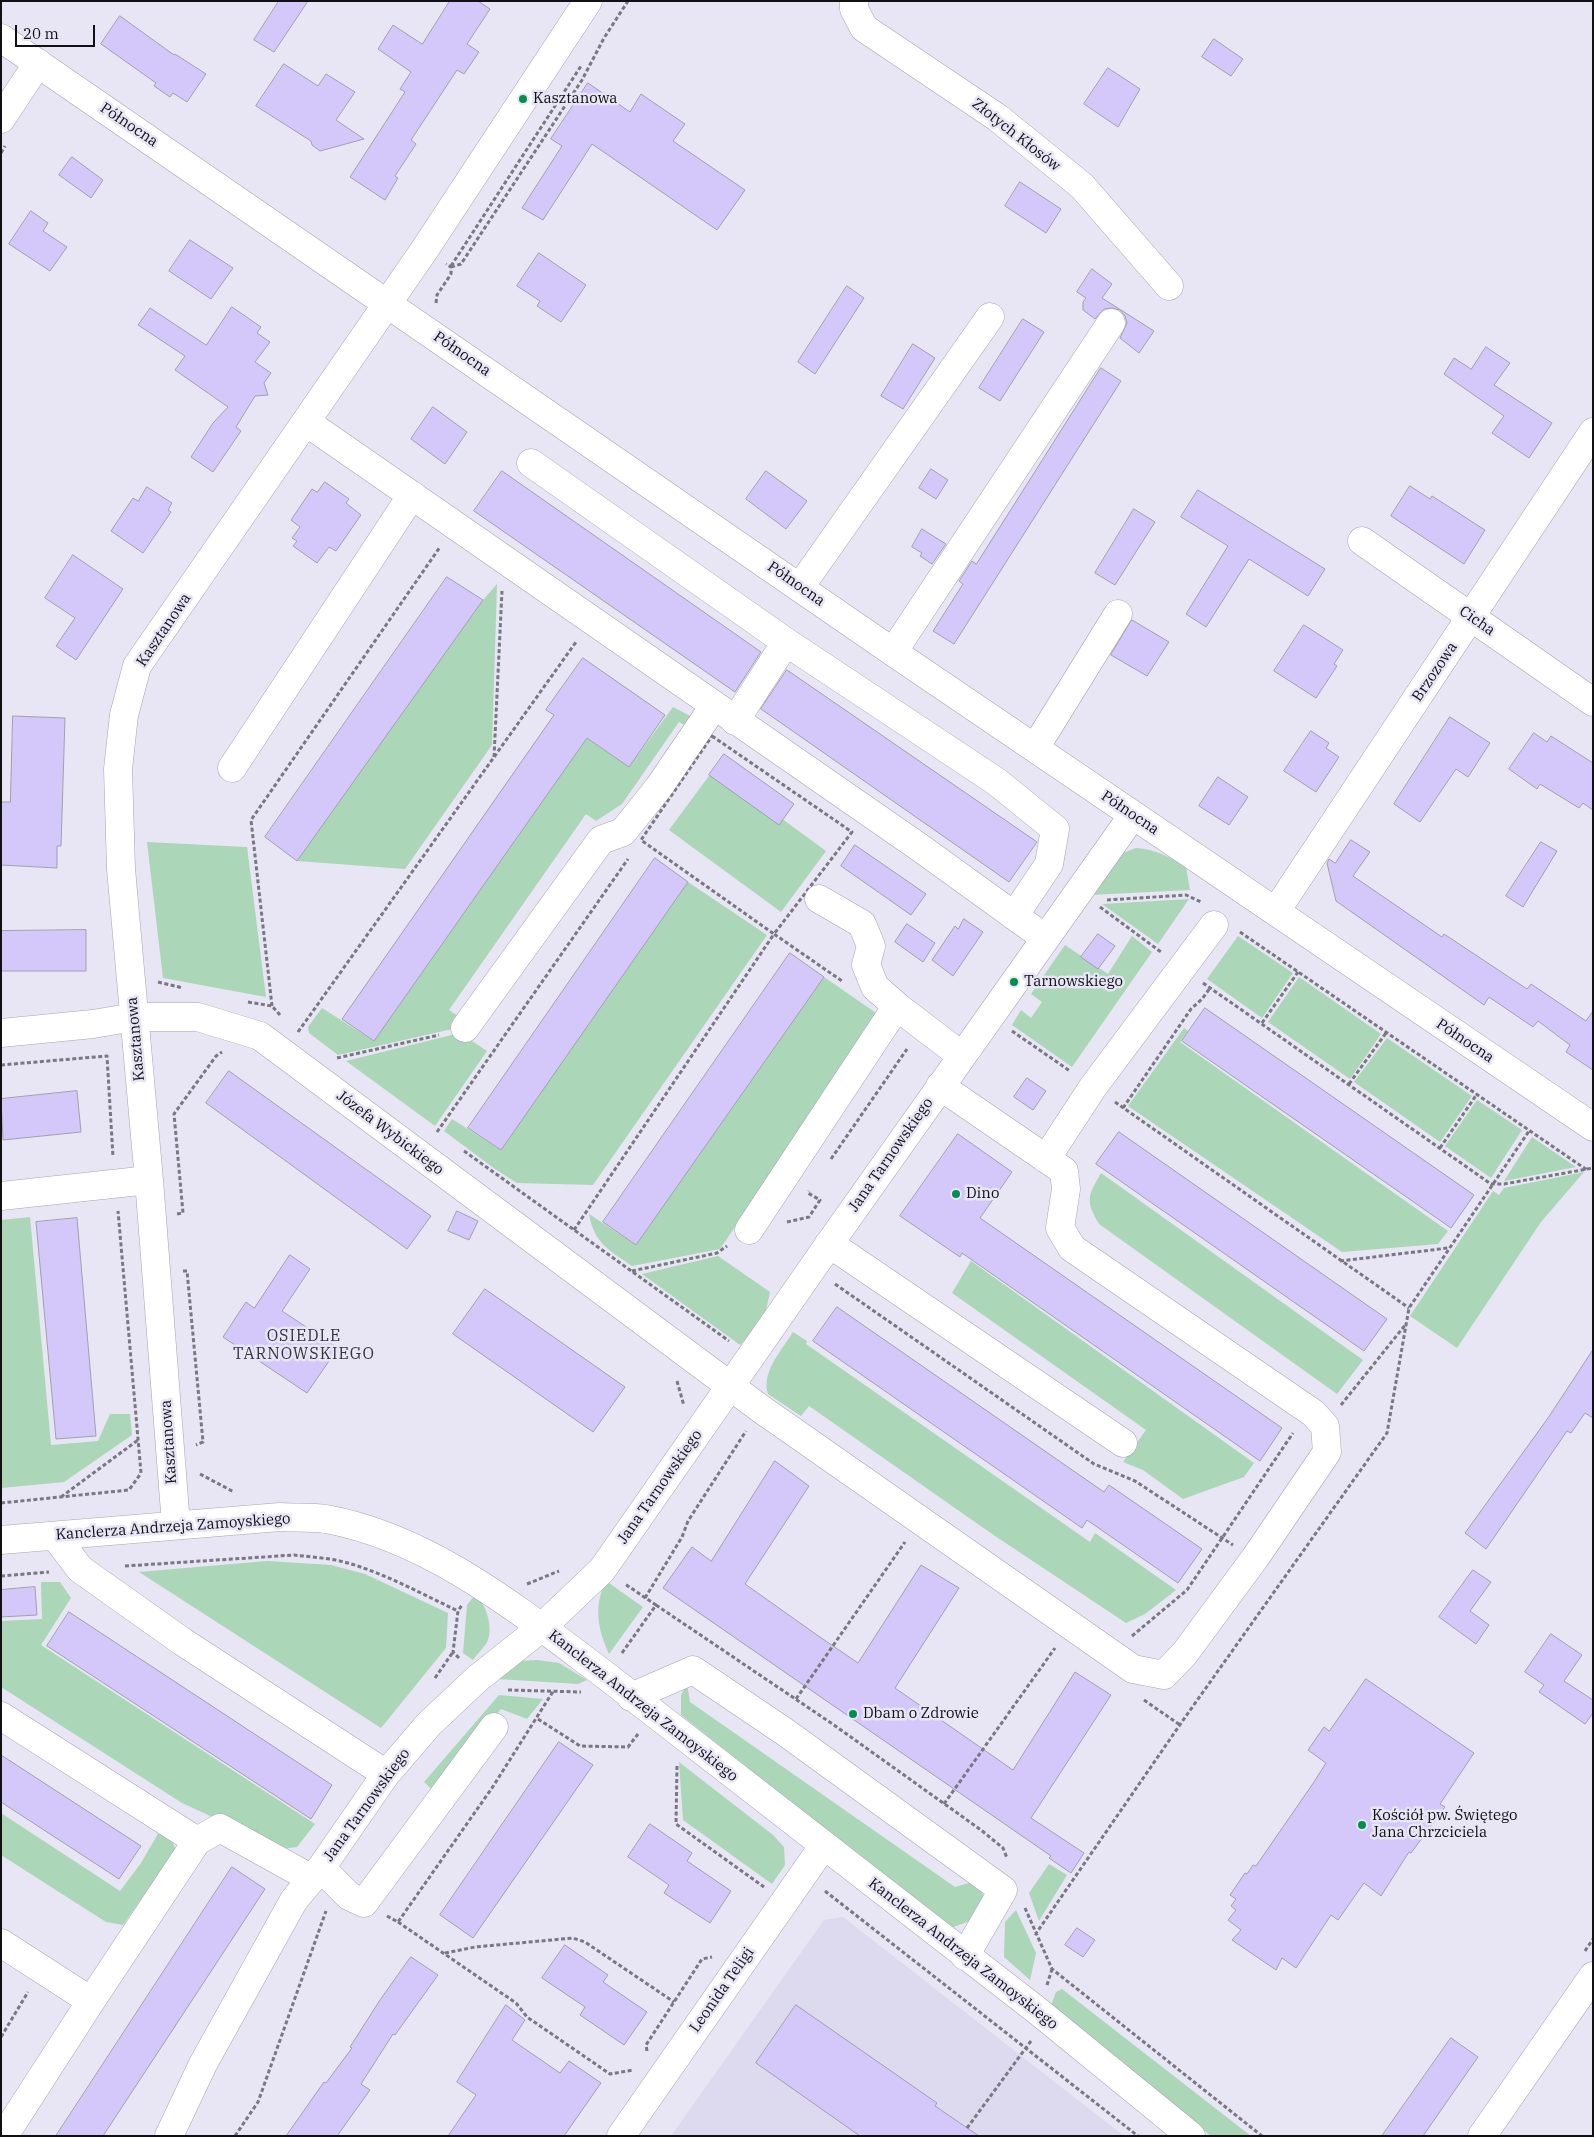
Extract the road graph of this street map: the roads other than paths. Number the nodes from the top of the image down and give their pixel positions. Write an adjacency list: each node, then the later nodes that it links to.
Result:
1 (588, 1): 7 (street, Kasztanowa)
2 (854, 1): 6 (street, Złotych Kłosów)
3 (1, 38): 4 (street, Północna)
4 (38, 63): 5 (street); 7 (street, Północna)
5 (1, 120)
6 (1169, 286)
7 (388, 303): 10 (street, Kasztanowa); 15 (street, Północna)
8 (990, 317): 15 (street)
9 (1110, 324): 19 (street)
10 (306, 422): 13 (street); 31 (street, Kasztanowa)
11 (1593, 432): 17 (street, Brzozowa)
12 (531, 463): 18 (street)
13 (412, 495): 21 (street); 23 (street)
14 (1362, 541): 17 (street, Cicha)
15 (800, 587): 19 (street, Północna)
16 (1118, 614): 22 (street)
17 (1472, 617): 20 (street, Cicha); 27 (street, Brzozowa)
18 (786, 642): 21 (street); 26 (street)
19 (894, 652): 22 (street, Północna)
20 (1593, 702)
21 (725, 713): 26 (street); 32 (street)
22 (1035, 748): 24 (street, Północna)
23 (232, 768)
24 (1133, 815): 27 (street, Północna); 29 (street, Jana Tarnowskiego)
25 (820, 899): 30 (street)
26 (1014, 916): 29 (street)
27 (1286, 919): 36 (street, Północna)
28 (1219, 920): 37 (street)
29 (1045, 938): 34 (street, Jana Tarnowskiego)
30 (900, 1008): 34 (street); 40 (street)
31 (134, 1017): 33 (street, Józefa Wybickiego); 38 (street, Kasztanowa); 42 (street, Józefa Wybickiego)
32 (465, 1028)
33 (1, 1033)
34 (962, 1056): 35 (street, Jana Tarnowskiego)
35 (940, 1086): 37 (street); 41 (street, Jana Tarnowskiego)
36 (1593, 1127)
37 (1046, 1159): 42 (street, Józefa Wybickiego)
38 (149, 1180): 39 (street); 44 (street, Kasztanowa)
39 (1, 1196)
40 (749, 1230)
41 (828, 1245): 42 (street, Jana Tarnowskiego); 43 (street)
42 (730, 1386): 47 (street, Jana Tarnowskiego)
43 (1123, 1443)
44 (176, 1525): 45 (street, Kanclerza Andrzeja Zamoyskiego); 47 (street, Kanclerza Andrzeja Zamoyskiego)
45 (55, 1536): 46 (street, Kanclerza Andrzeja Zamoyskiego); 51 (street)
46 (1, 1540)
47 (541, 1628): 48 (street, Kanclerza Andrzeja Zamoyskiego); 51 (street, Jana Tarnowskiego)
48 (631, 1697): 53 (street, Kanclerza Andrzeja Zamoyskiego); 56 (street)
49 (1, 1716): 52 (street)
50 (494, 1727): 54 (street)
51 (386, 1774): 54 (street, Jana Tarnowskiego)
52 (197, 1841): 54 (street); 58 (street)
53 (824, 1845): 56 (street, Kanclerza Andrzeja Zamoyskiego); 61 (street, Leonida Teligi)
54 (323, 1877): 60 (street, Jana Tarnowskiego)
55 (1, 1942): 58 (street)
56 (965, 1956): 62 (street, Kanclerza Andrzeja Zamoyskiego)
57 (1593, 1976): 63 (street)
58 (91, 2001): 59 (street)
59 (4, 2136)
60 (169, 2136)
61 (621, 2136)
62 (1191, 2136)
63 (1482, 2136)

